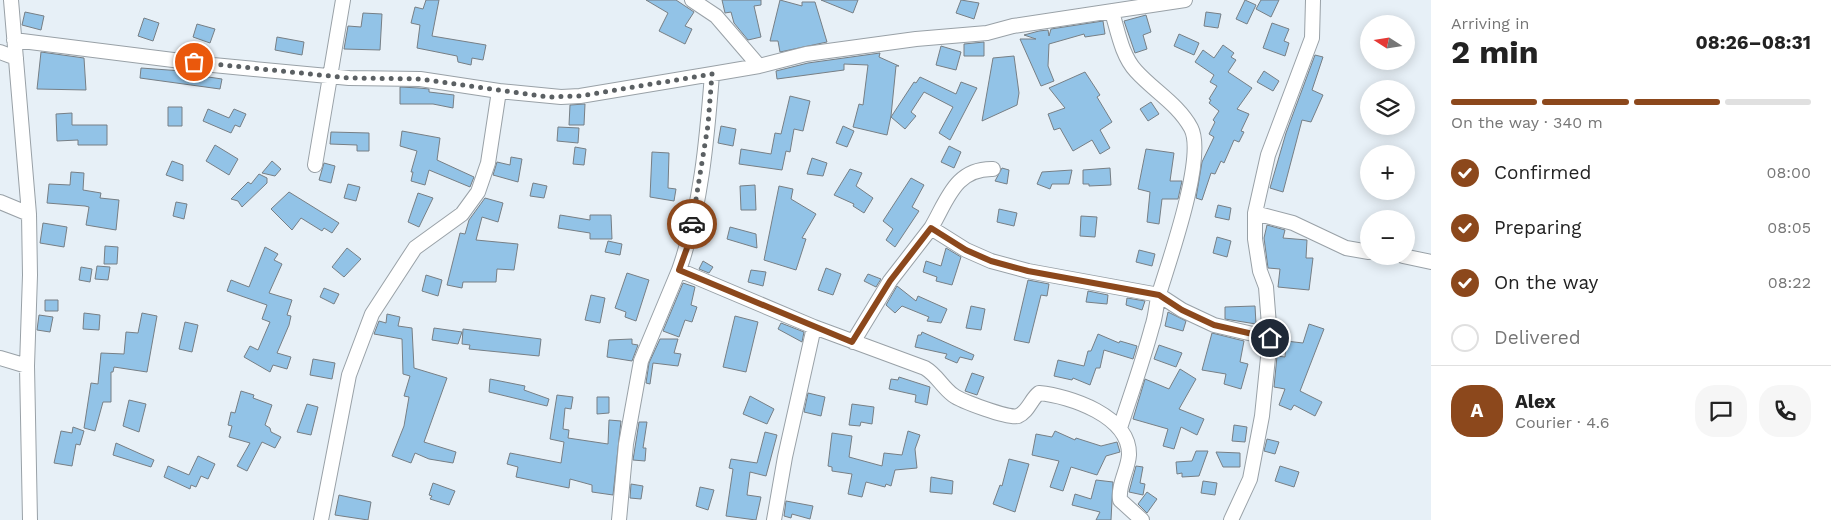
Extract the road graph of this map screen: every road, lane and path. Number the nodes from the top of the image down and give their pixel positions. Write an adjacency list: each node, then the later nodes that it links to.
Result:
1 (11, 0): 7 (street)
2 (343, 0): 12 (street)
3 (692, 0): 10 (street)
4 (1185, 0): 6 (street)
5 (1313, 0): 17 (street)
6 (1112, 12): 10 (street); 24 (street)
7 (14, 40): 9 (street); 12 (street)
8 (0, 52): 9 (street)
9 (16, 58): 18 (street)
10 (759, 66): 11 (street)
11 (712, 74): 13 (street); 23 (street)
12 (330, 76): 13 (street); 14 (street)
13 (499, 91): 32 (street)
14 (315, 164)
15 (992, 169): 19 (street)
16 (0, 202): 18 (street)
17 (1255, 213): 20 (street); 26 (street)
18 (29, 214): 29 (street)
19 (931, 228): 24 (street); 27 (street)
20 (1360, 250)
21 (1415, 259): 22 (street)
22 (1431, 262)
23 (679, 270): 25 (street); 33 (street)
24 (1159, 295): 26 (street); 30 (street)
25 (814, 327): 27 (street); 34 (street)
26 (1270, 338): 36 (street)
27 (852, 342): 30 (street)
28 (0, 358): 29 (street)
29 (26, 366): 31 (street)
30 (1120, 428): 35 (street)
31 (30, 520)
32 (321, 520)
33 (619, 520)
34 (774, 520)
35 (1142, 520)
36 (1231, 520)

